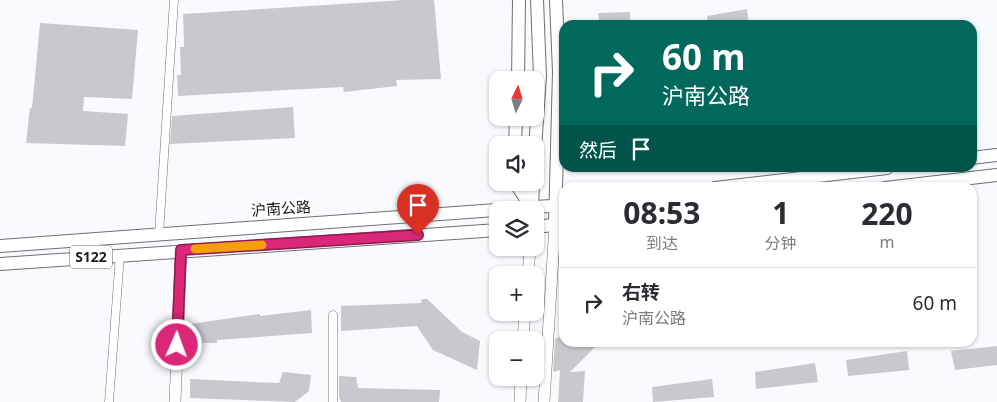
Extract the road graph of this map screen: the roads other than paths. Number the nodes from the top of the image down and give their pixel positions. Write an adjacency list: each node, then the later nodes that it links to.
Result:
1 (174, 0): 20 (street)
2 (521, 0): 5 (main road)
3 (536, 0): 7 (main road)
4 (556, 0): 6 (main road)
5 (518, 71)
6 (559, 72)
7 (536, 136)
8 (997, 155): 9 (main road)
9 (977, 157)
10 (853, 172): 12 (main road)
11 (997, 175): 13 (main road)
12 (767, 182)
13 (937, 182)
14 (559, 206): 15 (main road, 沪南公路 / S122)
15 (544, 207)
16 (489, 211): 20 (main road, 沪南公路 / S122)
17 (559, 224): 18 (main road); 31 (main road)
18 (544, 226)
19 (489, 231): 22 (main road, S122)
20 (159, 234): 21 (main road, 沪南公路 / S122)
21 (0, 246)
22 (181, 250): 23 (main road, S122); 28 (main road)
23 (120, 255): 24 (main road, S122); 27 (street)
24 (0, 264)
25 (333, 315): 29 (street)
26 (521, 386): 30 (main road)
27 (109, 402)
28 (175, 402)
29 (332, 402)
30 (520, 402)
31 (544, 402)

